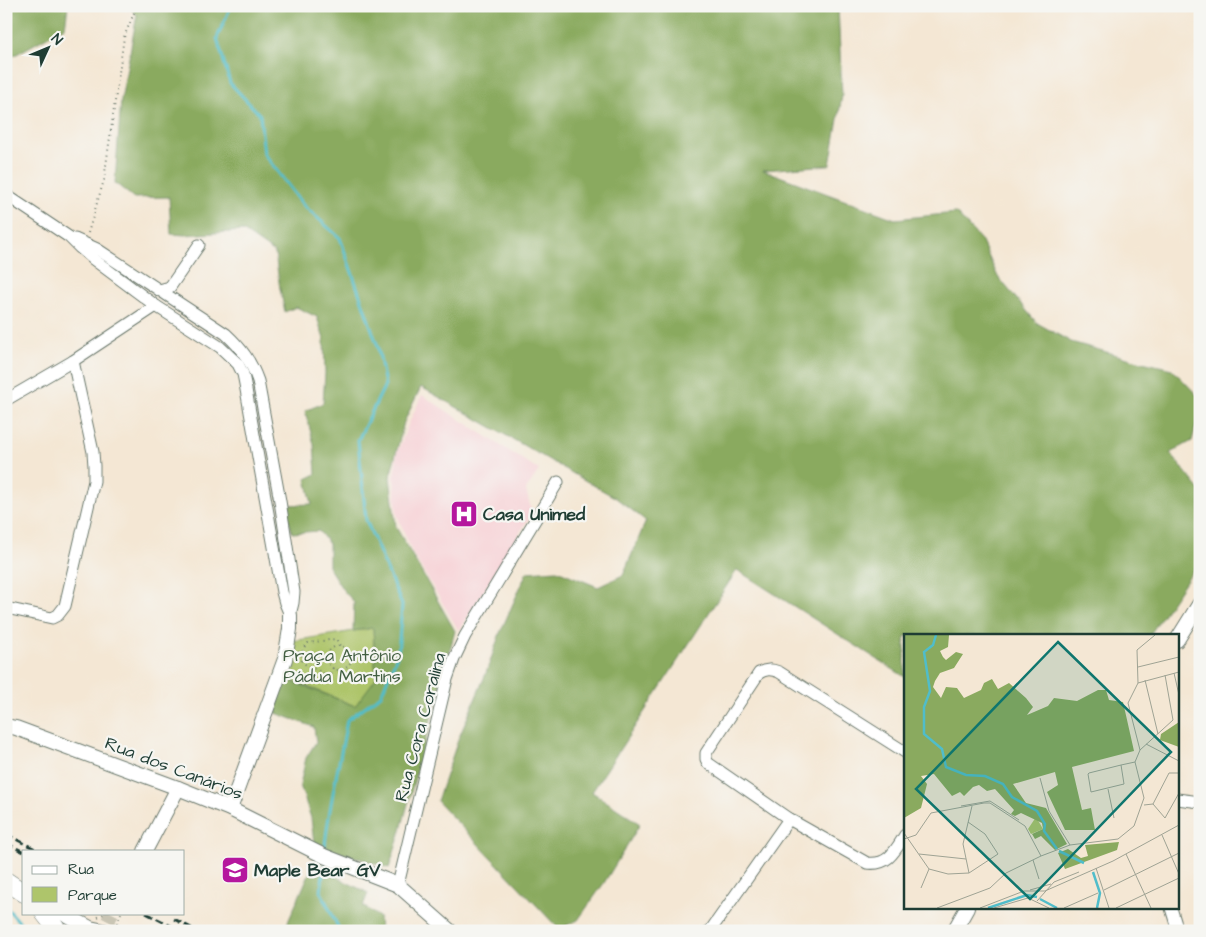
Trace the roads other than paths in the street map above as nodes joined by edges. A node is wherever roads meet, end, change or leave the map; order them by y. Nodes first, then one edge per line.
1 (6, 195) edge
2 (69, 237) junction
3 (199, 245) dead end
4 (166, 291) junction
5 (156, 306) junction
6 (73, 361) junction
7 (242, 361) junction
8 (6, 400) edge
9 (558, 482) dead end
10 (1200, 603) edge
11 (6, 608) edge
12 (290, 615) joint
13 (1178, 638) edge
14 (6, 726) edge
15 (904, 751) edge
16 (178, 788) junction
17 (1178, 799) edge
18 (1200, 802) edge
19 (230, 809) junction
20 (789, 819) junction
21 (904, 836) edge
22 (145, 850) edge
23 (398, 885) junction
24 (966, 910) edge
25 (1173, 910) edge
26 (45, 914) edge
27 (64, 914) edge
28 (105, 927) edge
29 (58, 931) edge
30 (450, 931) edge
31 (710, 931) edge
32 (954, 931) edge
33 (1178, 931) edge

1 - 2 street
2 - 4 street
2 - 5 street
3 - 4 street
4 - 7 street
5 - 6 street
5 - 7 street
6 - 8 street
6 - 11 street
7 - 12 street
9 - 23 street, Rua Cora Coralina
10 - 13 street
12 - 19 street
14 - 16 street, Rua dos Canários
15 - 20 street
16 - 19 street, Rua dos Canários
16 - 22 street
17 - 18 street
19 - 23 street, Rua dos Canários
20 - 21 street
20 - 31 street
23 - 30 street
24 - 32 street
25 - 33 street
26 - 29 main road
27 - 28 street

